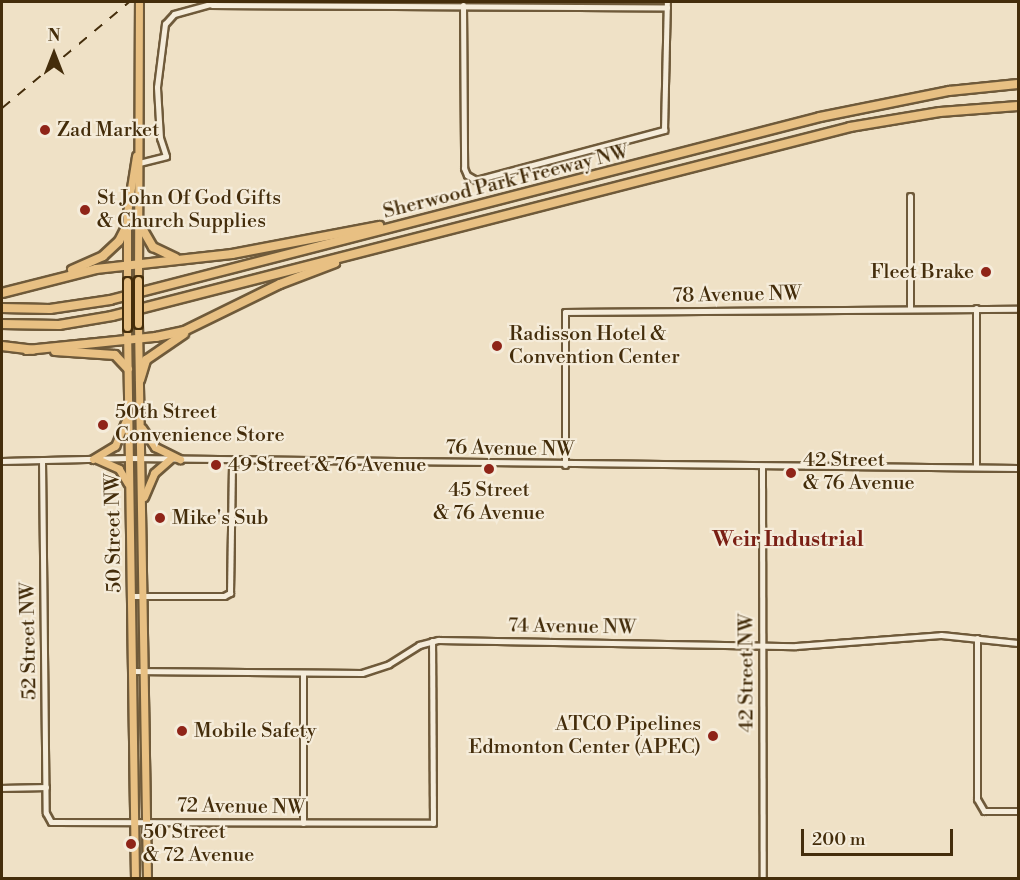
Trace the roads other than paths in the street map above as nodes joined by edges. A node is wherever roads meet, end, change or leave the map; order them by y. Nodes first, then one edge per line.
1 (139, 2) edge
2 (214, 3) edge
3 (667, 4) edge
4 (463, 5) junction
5 (1018, 84) edge
6 (1018, 106) edge
7 (135, 164) junction
8 (910, 196) dead end
9 (138, 223) junction
10 (126, 227) junction
11 (396, 227) junction
12 (355, 254) junction
13 (186, 259) junction
14 (138, 265) junction
15 (127, 266) junction
16 (60, 277) junction
17 (2, 293) edge
18 (2, 308) edge
19 (976, 308) junction
20 (910, 309) junction
21 (1018, 309) edge
22 (2, 324) edge
23 (199, 324) junction
24 (139, 339) junction
25 (128, 340) junction
26 (2, 346) edge
27 (27, 350) junction
28 (128, 369) junction
29 (140, 381) junction
30 (128, 415) junction
31 (140, 423) junction
32 (129, 458) junction
33 (95, 459) junction
34 (141, 459) junction
35 (170, 459) junction
36 (180, 459) junction
37 (42, 460) junction
38 (232, 460) junction
39 (2, 461) edge
40 (565, 465) junction
41 (976, 467) junction
42 (762, 468) junction
43 (1018, 468) edge
44 (129, 487) junction
45 (141, 505) junction
46 (131, 596) junction
47 (142, 596) junction
48 (977, 638) junction
49 (432, 641) junction
50 (1018, 643) edge
51 (762, 646) junction
52 (132, 671) junction
53 (144, 671) junction
54 (303, 674) junction
55 (46, 787) junction
56 (2, 788) edge
57 (1018, 811) edge
58 (49, 820) joint
59 (146, 821) junction
60 (134, 823) junction
61 (303, 823) junction
62 (135, 879) edge
63 (147, 879) edge
64 (763, 879) edge

1 - 7 main road, 50 Street NW
2 - 4 street
2 - 7 street
3 - 4 street
3 - 4 street
5 - 11 highway, Sherwood Park Freeway NW
6 - 12 highway, Sherwood Park Freeway NW
7 - 9 main road, 50 Street NW
7 - 10 main road, 50 Street NW
8 - 20 street
9 - 13 highway
9 - 14 main road, 50 Street NW
10 - 15 main road, 50 Street NW
10 - 16 highway
11 - 13 highway
11 - 18 highway, Sherwood Park Freeway NW
12 - 22 highway, Sherwood Park Freeway NW
12 - 23 highway
13 - 14 highway
14 - 15 highway
14 - 24 main road, 50 Street NW, bridge
15 - 16 highway
15 - 25 main road, 50 Street NW, bridge
16 - 17 highway
19 - 20 street, 78 Avenue NW
19 - 21 street, 78 Avenue NW
19 - 41 street
20 - 40 street, 78 Avenue NW
23 - 24 highway
23 - 29 highway
24 - 25 highway
24 - 29 main road, 50 Street NW
25 - 27 highway
25 - 28 main road, 50 Street NW
26 - 27 highway
27 - 28 highway
28 - 30 main road, 50 Street NW
29 - 31 main road, 50 Street NW
30 - 32 main road, 50 Street NW
30 - 33 main road
31 - 34 main road, 50 Street NW
31 - 36 main road
32 - 33 street, 76 Avenue NW
32 - 34 street, 76 Avenue NW
32 - 44 main road, 50 Street NW
33 - 37 street, 76 Avenue NW
33 - 44 main road
34 - 35 street, 76 Avenue NW
34 - 45 main road, 50 Street NW
35 - 36 street, 76 Avenue NW
35 - 45 main road
36 - 38 street, 76 Avenue NW
37 - 39 street, 76 Avenue NW
37 - 55 street, 52 Street NW
38 - 40 street, 76 Avenue NW
38 - 47 street
40 - 42 street, 76 Avenue NW
41 - 42 street, 76 Avenue NW
41 - 43 street, 76 Avenue NW
42 - 51 street, 42 Street NW
44 - 46 main road, 50 Street NW
45 - 47 main road, 50 Street NW
46 - 47 street
46 - 52 main road, 50 Street NW
47 - 53 main road, 50 Street NW
48 - 50 street, 74 Avenue NW
48 - 51 street, 74 Avenue NW
48 - 57 street
49 - 51 street, 74 Avenue NW
49 - 54 street, 74 Avenue NW
49 - 61 street, 72 Avenue NW
51 - 64 street, 42 Street NW
52 - 53 street, 74 Avenue NW
52 - 60 main road, 50 Street NW
53 - 54 street, 74 Avenue NW
53 - 59 main road, 50 Street NW
54 - 61 street
55 - 56 street
55 - 58 street, 52 Street NW
58 - 60 street, 72 Avenue NW
59 - 60 street, 72 Avenue NW
59 - 61 street, 72 Avenue NW
59 - 63 main road, 50 Street NW
60 - 62 main road, 50 Street NW

